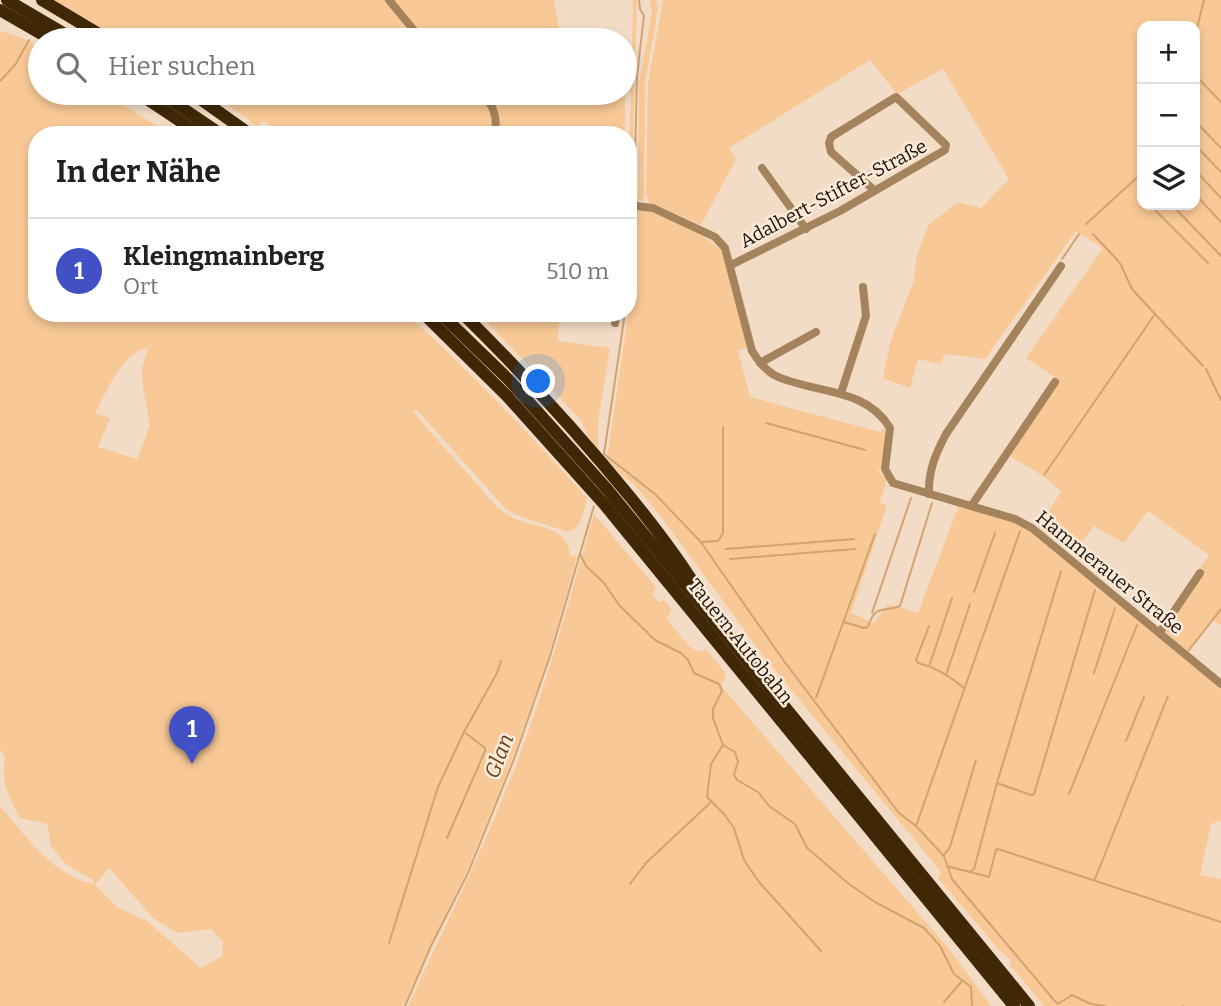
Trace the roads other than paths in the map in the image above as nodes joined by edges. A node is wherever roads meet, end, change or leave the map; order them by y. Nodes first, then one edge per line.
1 (7, 0) edge
2 (42, 0) edge
3 (389, 0) edge
4 (0, 10) edge
5 (31, 28) edge
6 (55, 28) edge
7 (89, 28) edge
8 (412, 28) edge
9 (156, 105) edge
10 (178, 105) edge
11 (209, 105) edge
12 (491, 105) edge
13 (188, 126) edge
14 (209, 126) edge
15 (238, 126) edge
16 (495, 126) edge
17 (762, 168) dead end
18 (874, 191) junction
19 (637, 206) edge
20 (806, 229) junction
21 (731, 265) junction
22 (1061, 266) dead end
23 (863, 287) dead end
24 (432, 322) edge
25 (449, 322) edge
26 (471, 322) edge
27 (816, 332) dead end
28 (760, 363) junction
29 (1055, 382) dead end
30 (841, 393) junction
31 (929, 494) junction
32 (972, 505) junction
33 (1200, 573) dead end
34 (720, 628) junction
35 (1160, 632) junction
36 (1221, 684) edge
37 (1006, 1000) edge
38 (1014, 1006) edge
39 (1029, 1006) edge

1 - 6 highway
2 - 7 highway
3 - 8 street
4 - 5 highway
9 - 13 highway
10 - 14 highway
11 - 15 highway
12 - 16 street
17 - 20 street
18 - 18 street, Adalbert-Stifter-Straße
18 - 20 street, Adalbert-Stifter-Straße
19 - 21 street
20 - 21 street, Adalbert-Stifter-Straße
21 - 28 street
22 - 31 street
23 - 30 street
24 - 37 highway, Tauern Autobahn
25 - 34 highway
26 - 34 highway
27 - 28 street
28 - 30 street, Hammerauer Straße
29 - 32 street
30 - 31 street, Hammerauer Straße
31 - 32 street, Hammerauer Straße
32 - 35 street, Hammerauer Straße
33 - 35 street
34 - 39 highway, Tauern Autobahn
35 - 36 street, Hammerauer Straße
37 - 38 highway, Tauern Autobahn

